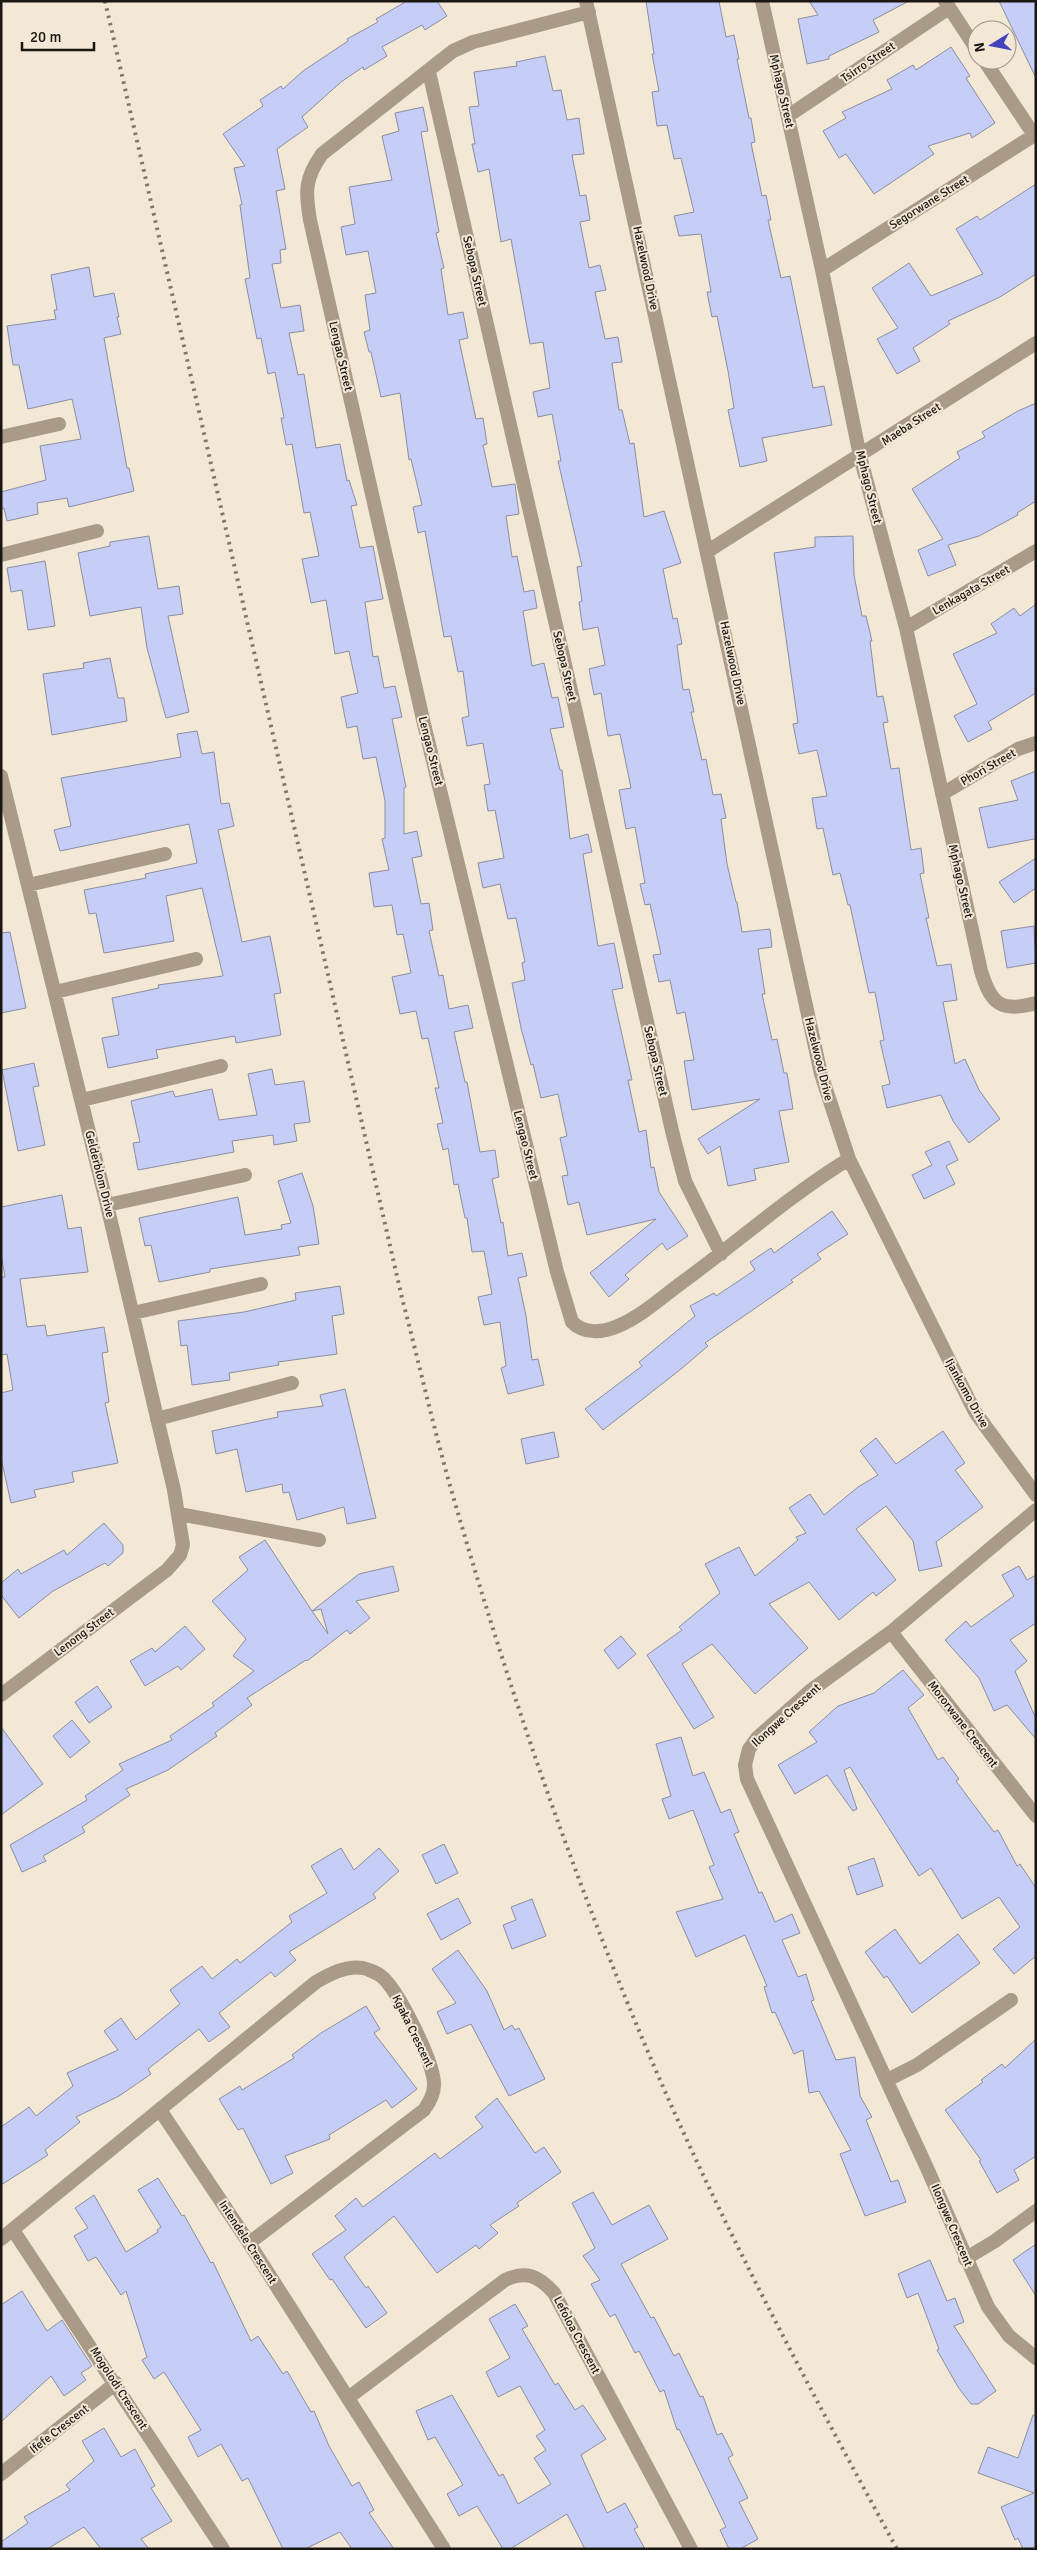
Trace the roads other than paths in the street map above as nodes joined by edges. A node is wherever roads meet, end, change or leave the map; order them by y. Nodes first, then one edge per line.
1 (762, 1) edge
2 (947, 5) edge
3 (588, 7) edge
4 (967, 35) edge
5 (991, 70) edge
6 (430, 72) junction
7 (788, 116) junction
8 (1035, 134) edge
9 (822, 270) junction
10 (1036, 343) edge
11 (59, 424) dead end
12 (1, 437) edge
13 (860, 456) junction
14 (97, 532) dead end
15 (708, 551) junction
16 (1036, 551) edge
17 (1, 554) edge
18 (906, 628) junction
19 (1036, 743) edge
20 (1, 776) edge
21 (942, 794) junction
22 (165, 854) dead end
23 (28, 885) junction
24 (196, 959) dead end
25 (55, 992) junction
26 (1036, 1003) edge
27 (221, 1066) dead end
28 (82, 1100) junction
29 (849, 1159) junction
30 (245, 1175) dead end
31 (107, 1205) junction
32 (721, 1254) junction
33 (261, 1284) dead end
34 (925, 1309) joint
35 (133, 1313) junction
36 (292, 1383) dead end
37 (157, 1419) junction
38 (1036, 1495) edge
39 (1036, 1510) edge
40 (179, 1514) junction
41 (319, 1540) dead end
42 (167, 1570) joint
43 (891, 1632) junction
44 (4, 1689) edge
45 (1036, 1816) edge
46 (1011, 2000) dead end
47 (887, 2080) junction
48 (160, 2110) junction
49 (1036, 2211) edge
50 (13, 2230) junction
51 (1, 2239) edge
52 (249, 2243) junction
53 (965, 2259) junction
54 (1036, 2358) edge
55 (116, 2383) junction
56 (348, 2398) junction
57 (1, 2474) edge
58 (222, 2549) edge
59 (444, 2549) edge
60 (690, 2549) edge

1 - 7 street, Mphago Street
2 - 4 street
2 - 7 street, Tsirro Street
3 - 6 street, Lengao Street
3 - 15 street, Hazelwood Drive
5 - 8 street
6 - 32 street, Sebopa Street
6 - 32 street, Lengao Street
7 - 9 street, Mphago Street
8 - 9 street, Segorwane Street
9 - 13 street, Mphago Street
10 - 13 street, Maeba Street
11 - 12 street
13 - 15 street, Maeba Street
13 - 18 street, Mphago Street
14 - 17 street
15 - 29 street, Hazelwood Drive
16 - 18 street, Lenkagata Street
18 - 21 street, Mphago Street
19 - 21 street, Phori Street
20 - 23 street, Gelderblom Drive
21 - 26 street, Mphago Street
22 - 23 street
23 - 25 street, Gelderblom Drive
24 - 25 street
25 - 28 street, Gelderblom Drive
27 - 28 street
28 - 31 street, Gelderblom Drive
29 - 32 street, Lengao Street
29 - 34 street, Hazelwood Drive
30 - 31 street
31 - 35 street, Gelderblom Drive
33 - 35 street
34 - 38 street, Ijankomo Drive
35 - 37 street, Gelderblom Drive
36 - 37 street
37 - 40 street, Gelderblom Drive
39 - 43 street, Ilongwe Crescent
40 - 41 street
40 - 42 street, Gelderblom Drive
42 - 44 street, Lenong Street
43 - 45 street, Mororwane Crescent
43 - 47 street, Ilongwe Crescent
46 - 47 street
47 - 53 street, Ilongwe Crescent
48 - 50 street
48 - 52 street, Intendele Crescent
48 - 52 street, Kgaka Crescent
49 - 53 street
50 - 51 street
50 - 55 street, Mogolodi Crescent
52 - 56 street, Intendele Crescent
53 - 54 street, Ilongwe Crescent
55 - 57 street, Ifefe Crescent
55 - 58 street, Mogolodi Crescent
56 - 59 street, Intendele Crescent
56 - 60 street, Lefoloa Crescent

